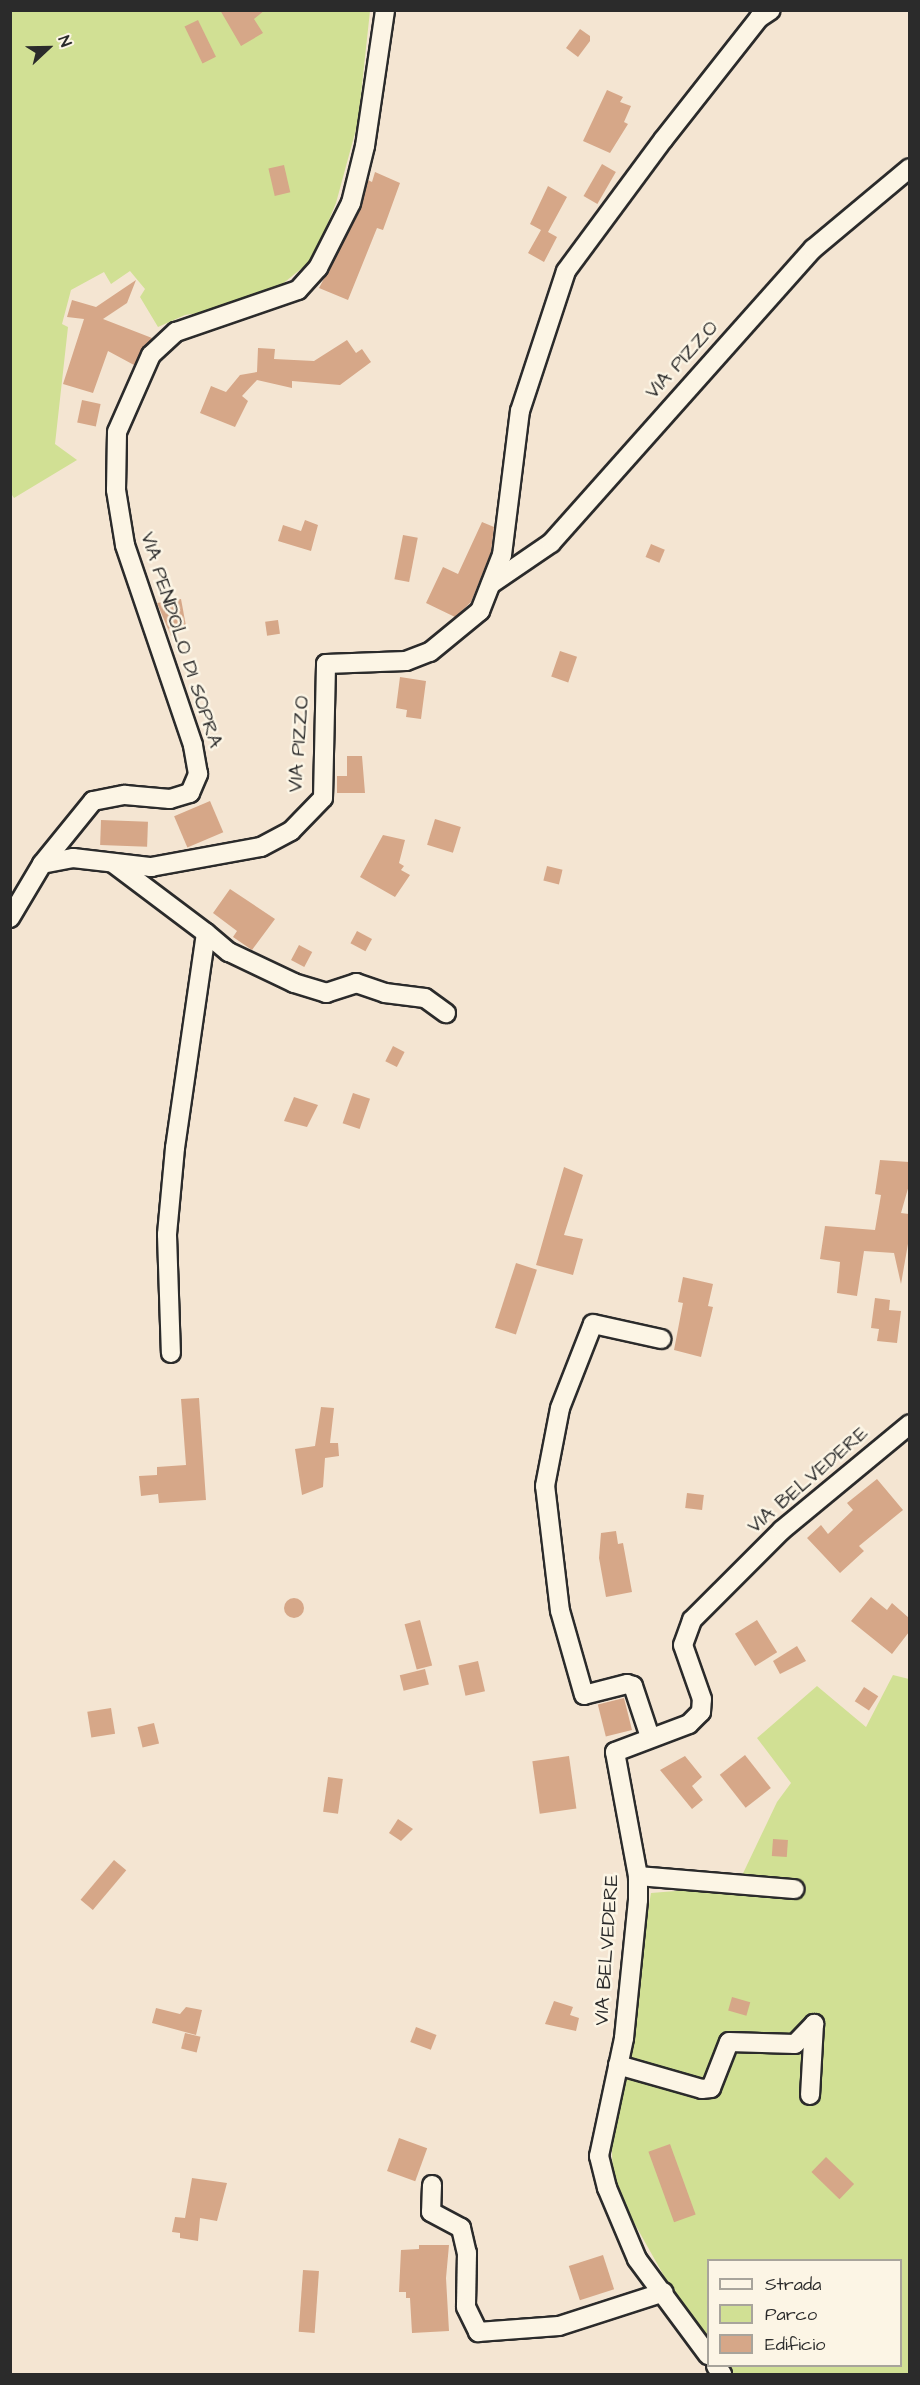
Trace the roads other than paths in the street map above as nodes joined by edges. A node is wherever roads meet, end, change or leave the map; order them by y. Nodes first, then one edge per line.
1 (385, 10) edge
2 (771, 10) edge
3 (909, 168) edge
4 (491, 584) junction
5 (112, 862) junction
6 (42, 864) junction
7 (10, 918) edge
8 (206, 933) junction
9 (446, 1012) dead end
10 (661, 1340) dead end
11 (171, 1353) dead end
12 (909, 1424) edge
13 (650, 1737) junction
14 (638, 1876) junction
15 (794, 1889) dead end
16 (618, 2065) junction
17 (810, 2095) dead end
18 (432, 2185) dead end
19 (664, 2292) junction
20 (707, 2354) edge

1 - 6 street, VIA PENDOLO DI SOPRA
2 - 4 street, VIA PIZZO
3 - 4 street, VIA PIZZO
4 - 5 street, VIA PIZZO
5 - 6 street, VIA PIZZO
5 - 8 street
6 - 7 street
8 - 9 street
8 - 11 street
10 - 13 street
12 - 13 street, VIA BELVEDERE
13 - 14 street, VIA BELVEDERE
14 - 15 street
14 - 16 street, VIA BELVEDERE
16 - 17 street
16 - 19 street, VIA BELVEDERE
18 - 19 street
19 - 20 street, VIA BELVEDERE

